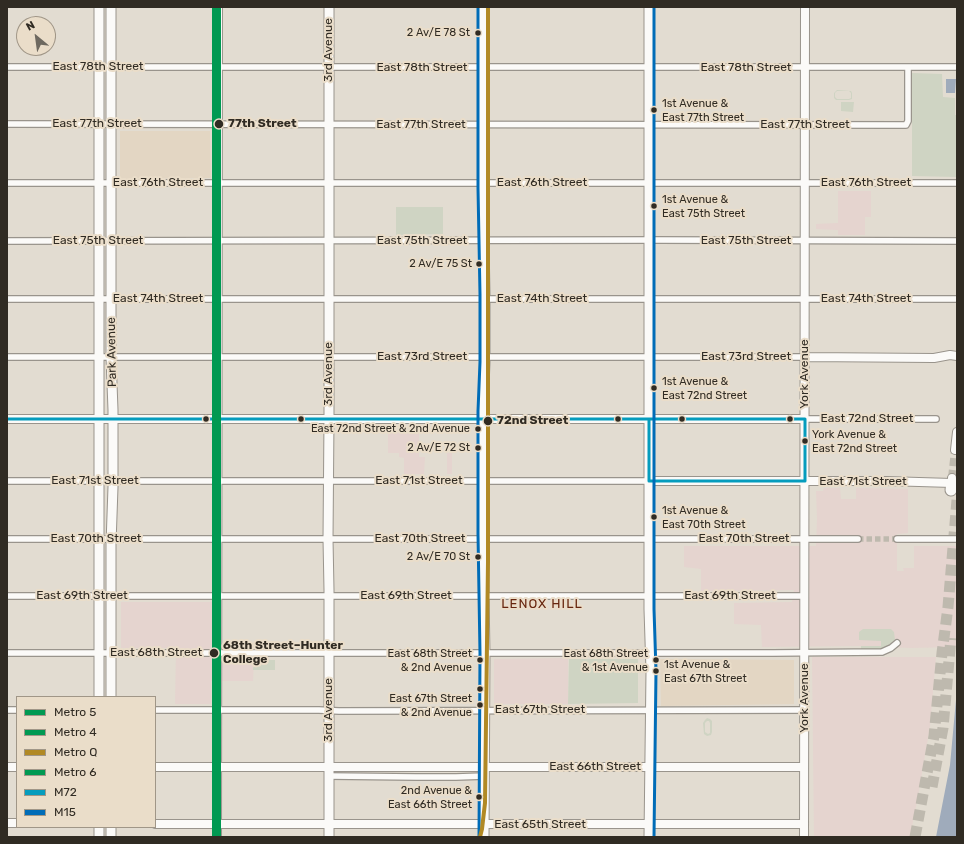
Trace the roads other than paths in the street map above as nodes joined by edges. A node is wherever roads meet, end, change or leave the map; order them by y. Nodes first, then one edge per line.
1 (99, 7) edge
2 (111, 7) edge
3 (218, 7) edge
4 (329, 7) edge
5 (483, 7) edge
6 (649, 7) edge
7 (805, 7) edge
8 (99, 67) junction
9 (111, 67) junction
10 (218, 67) junction
11 (805, 67) junction
12 (908, 67) junction
13 (7, 68) edge
14 (329, 68) junction
15 (483, 68) junction
16 (650, 68) junction
17 (957, 68) edge
18 (7, 124) edge
19 (99, 124) junction
20 (111, 124) junction
21 (218, 124) junction
22 (329, 125) junction
23 (483, 125) junction
24 (650, 125) junction
25 (804, 125) junction
26 (483, 182) junction
27 (7, 183) edge
28 (99, 183) junction
29 (111, 183) junction
30 (218, 183) junction
31 (329, 183) junction
32 (649, 183) junction
33 (805, 183) junction
34 (957, 183) edge
35 (485, 240) junction
36 (649, 240) junction
37 (7, 241) edge
38 (99, 241) junction
39 (111, 241) junction
40 (218, 241) junction
41 (329, 241) junction
42 (805, 241) junction
43 (957, 241) edge
44 (7, 299) edge
45 (99, 299) junction
46 (111, 299) junction
47 (218, 299) junction
48 (329, 299) junction
49 (485, 299) junction
50 (649, 299) junction
51 (805, 300) junction
52 (957, 300) edge
53 (957, 356) edge
54 (7, 357) edge
55 (99, 357) junction
56 (111, 357) junction
57 (218, 357) junction
58 (329, 357) junction
59 (485, 357) junction
60 (649, 357) junction
61 (805, 357) junction
62 (7, 419) edge
63 (99, 419) junction
64 (113, 419) junction
65 (218, 419) junction
66 (329, 419) junction
67 (483, 419) junction
68 (805, 419) junction
69 (936, 419) dead end
70 (649, 420) junction
71 (957, 432) edge
72 (955, 450) dead end
73 (7, 481) edge
74 (99, 481) junction
75 (113, 481) junction
76 (218, 481) junction
77 (328, 481) junction
78 (483, 481) junction
79 (649, 481) junction
80 (805, 481) junction
81 (951, 484) dead end
82 (7, 539) edge
83 (99, 539) junction
84 (111, 539) junction
85 (218, 539) junction
86 (328, 539) junction
87 (483, 539) junction
88 (650, 539) junction
89 (805, 539) junction
90 (858, 539) tunnel mouth
91 (897, 539) tunnel mouth
92 (957, 539) edge
93 (7, 596) edge
94 (99, 596) junction
95 (111, 596) junction
96 (218, 596) junction
97 (329, 596) junction
98 (484, 596) junction
99 (650, 596) junction
100 (805, 596) junction
101 (896, 642) dead end
102 (7, 653) edge
103 (99, 653) junction
104 (111, 653) junction
105 (218, 653) junction
106 (329, 653) junction
107 (485, 653) junction
108 (650, 653) junction
109 (805, 653) junction
110 (99, 696) edge
111 (111, 696) edge
112 (156, 710) edge
113 (218, 710) junction
114 (485, 710) junction
115 (650, 710) junction
116 (804, 710) junction
117 (329, 711) junction
118 (156, 767) edge
119 (218, 767) junction
120 (649, 767) junction
121 (804, 767) junction
122 (458, 768) junction
123 (329, 772) junction
124 (355, 772) junction
125 (485, 772) junction
126 (458, 777) junction
127 (156, 824) edge
128 (217, 824) junction
129 (804, 824) junction
130 (329, 825) junction
131 (484, 825) junction
132 (649, 825) junction
133 (218, 837) edge
134 (329, 837) edge
135 (484, 837) edge
136 (649, 837) edge
137 (804, 837) edge

1 - 8 main road, Park Avenue
2 - 9 main road, Park Avenue
3 - 10 main road
4 - 14 main road, 3rd Avenue
5 - 15 main road
6 - 16 main road
7 - 11 main road, York Avenue
8 - 9 street, East 78th Street
8 - 13 street, East 78th Street
8 - 19 main road, Park Avenue
9 - 10 street, East 78th Street
9 - 20 main road, Park Avenue
10 - 14 street, East 78th Street
10 - 21 main road
11 - 12 street, East 78th Street
11 - 16 street, East 78th Street
11 - 25 main road, York Avenue
12 - 17 street, East 78th Street
12 - 25 street, East 77th Street
14 - 15 street, East 78th Street
14 - 22 main road, 3rd Avenue
15 - 16 street, East 78th Street
15 - 23 main road
16 - 24 main road
18 - 19 street, East 77th Street
19 - 20 street, East 77th Street
19 - 28 main road, Park Avenue
20 - 21 street, East 77th Street
20 - 29 main road, Park Avenue
21 - 22 street, East 77th Street
21 - 30 main road
22 - 23 street, East 77th Street
22 - 31 main road, 3rd Avenue
23 - 24 street, East 77th Street
23 - 26 main road
24 - 25 street, East 77th Street
24 - 32 main road
25 - 33 main road, York Avenue
26 - 31 street, East 76th Street
26 - 32 street, East 76th Street
26 - 35 main road
27 - 28 street, East 76th Street
28 - 29 street, East 76th Street
28 - 38 main road, Park Avenue
29 - 30 street, East 76th Street
29 - 39 main road, Park Avenue
30 - 31 street, East 76th Street
30 - 40 main road
31 - 41 main road, 3rd Avenue
32 - 33 street, East 76th Street
32 - 36 main road
33 - 34 street, East 76th Street
33 - 42 main road, York Avenue
35 - 36 street, East 75th Street
35 - 41 street, East 75th Street
35 - 49 main road
36 - 42 street, East 75th Street
36 - 50 main road
37 - 38 street, East 75th Street
38 - 39 street, East 75th Street
38 - 45 main road, Park Avenue
39 - 40 street, East 75th Street
39 - 46 main road, Park Avenue
40 - 41 street, East 75th Street
40 - 47 main road
41 - 48 main road, 3rd Avenue
42 - 43 street, East 75th Street
42 - 51 main road, York Avenue
44 - 45 street, East 74th Street
45 - 46 street, East 74th Street
45 - 55 main road, Park Avenue
46 - 47 street, East 74th Street
46 - 56 main road, Park Avenue
47 - 48 street, East 74th Street
47 - 57 main road
48 - 49 street, East 74th Street
48 - 58 main road, 3rd Avenue
49 - 50 street, East 74th Street
49 - 59 main road
50 - 51 street, East 74th Street
50 - 60 main road
51 - 52 street, East 74th Street
51 - 61 main road, York Avenue
53 - 61 main road, East 73rd Street
54 - 55 street, East 73rd Street
55 - 56 street, East 73rd Street
55 - 63 main road, Park Avenue
56 - 57 street, East 73rd Street
56 - 64 main road, Park Avenue
57 - 58 street, East 73rd Street
57 - 65 main road
58 - 59 street, East 73rd Street
58 - 66 main road, 3rd Avenue
59 - 60 street, East 73rd Street
59 - 67 main road
60 - 61 street, East 73rd Street
60 - 70 main road
61 - 68 main road, York Avenue
62 - 63 main road, East 72nd Street
63 - 64 main road, East 72nd Street
63 - 74 main road, Park Avenue
64 - 65 main road, East 72nd Street
64 - 75 main road, Park Avenue
65 - 66 main road, East 72nd Street
65 - 76 main road
66 - 67 main road, East 72nd Street
66 - 77 main road, 3rd Avenue
67 - 70 main road, East 72nd Street
67 - 78 main road
68 - 69 street, East 72nd Street
68 - 70 main road, East 72nd Street
68 - 80 main road, York Avenue
70 - 79 main road
71 - 72 main road
73 - 74 street, East 71st Street
74 - 75 street, East 71st Street
74 - 83 main road, Park Avenue
75 - 76 street, East 71st Street
75 - 84 main road, Park Avenue
76 - 77 street, East 71st Street
76 - 85 main road
77 - 78 street, East 71st Street
77 - 86 main road, 3rd Avenue
78 - 79 street, East 71st Street
78 - 87 main road
79 - 80 main road, East 71st Street
79 - 88 main road
80 - 81 main road, East 71st Street
80 - 89 main road, York Avenue
82 - 83 street, East 70th Street
83 - 84 street, East 70th Street
83 - 94 main road, Park Avenue
84 - 85 street, East 70th Street
84 - 95 main road, Park Avenue
85 - 86 street, East 70th Street
85 - 96 main road
86 - 87 street, East 70th Street
86 - 97 main road, 3rd Avenue
87 - 88 street, East 70th Street
87 - 98 main road
88 - 89 street, East 70th Street
88 - 99 main road
89 - 90 street, East 70th Street
89 - 100 main road, York Avenue
91 - 92 street
93 - 94 street, East 69th Street
94 - 95 street, East 69th Street
94 - 103 main road, Park Avenue
95 - 96 street, East 69th Street
95 - 104 main road, Park Avenue
96 - 97 street, East 69th Street
96 - 105 main road
97 - 98 street, East 69th Street
97 - 106 main road, 3rd Avenue
98 - 99 street, East 69th Street
98 - 107 main road
99 - 100 street, East 69th Street
99 - 108 main road
100 - 109 main road, York Avenue
101 - 109 street, East 68th Street
102 - 103 street, East 68th Street
103 - 104 street, East 68th Street
103 - 110 main road, Park Avenue
104 - 105 street, East 68th Street
104 - 111 main road, Park Avenue
105 - 106 street, East 68th Street
105 - 113 main road
106 - 107 street, East 68th Street
106 - 117 main road, 3rd Avenue
107 - 108 street, East 68th Street
107 - 114 main road
108 - 109 street, East 68th Street
108 - 115 main road
109 - 116 main road, York Avenue
112 - 113 street, East 67th Street
113 - 117 street, East 67th Street
113 - 119 main road
114 - 115 street, East 67th Street
114 - 117 street, East 67th Street
114 - 125 main road
115 - 116 street, East 67th Street
115 - 120 main road
116 - 121 main road, York Avenue
117 - 123 main road, 3rd Avenue
118 - 119 main road, East 66th Street
119 - 123 main road, East 66th Street
119 - 128 main road
120 - 121 main road, East 66th Street
120 - 125 main road, East 66th Street
120 - 132 main road
121 - 129 main road, York Avenue
122 - 124 main road, East 66th Street
122 - 125 main road, East 66th Street
122 - 126 street
123 - 124 main road, East 66th Street
123 - 130 main road, 3rd Avenue
124 - 126 street, East 66th Street
125 - 126 street, East 66th Street
125 - 131 main road
127 - 128 main road, East 65th Street
128 - 130 main road, East 65th Street
128 - 133 main road
129 - 132 main road, East 65th Street
129 - 137 main road, York Avenue
130 - 131 main road, East 65th Street
130 - 134 main road, 3rd Avenue
131 - 132 main road, East 65th Street
131 - 135 main road
132 - 136 main road

